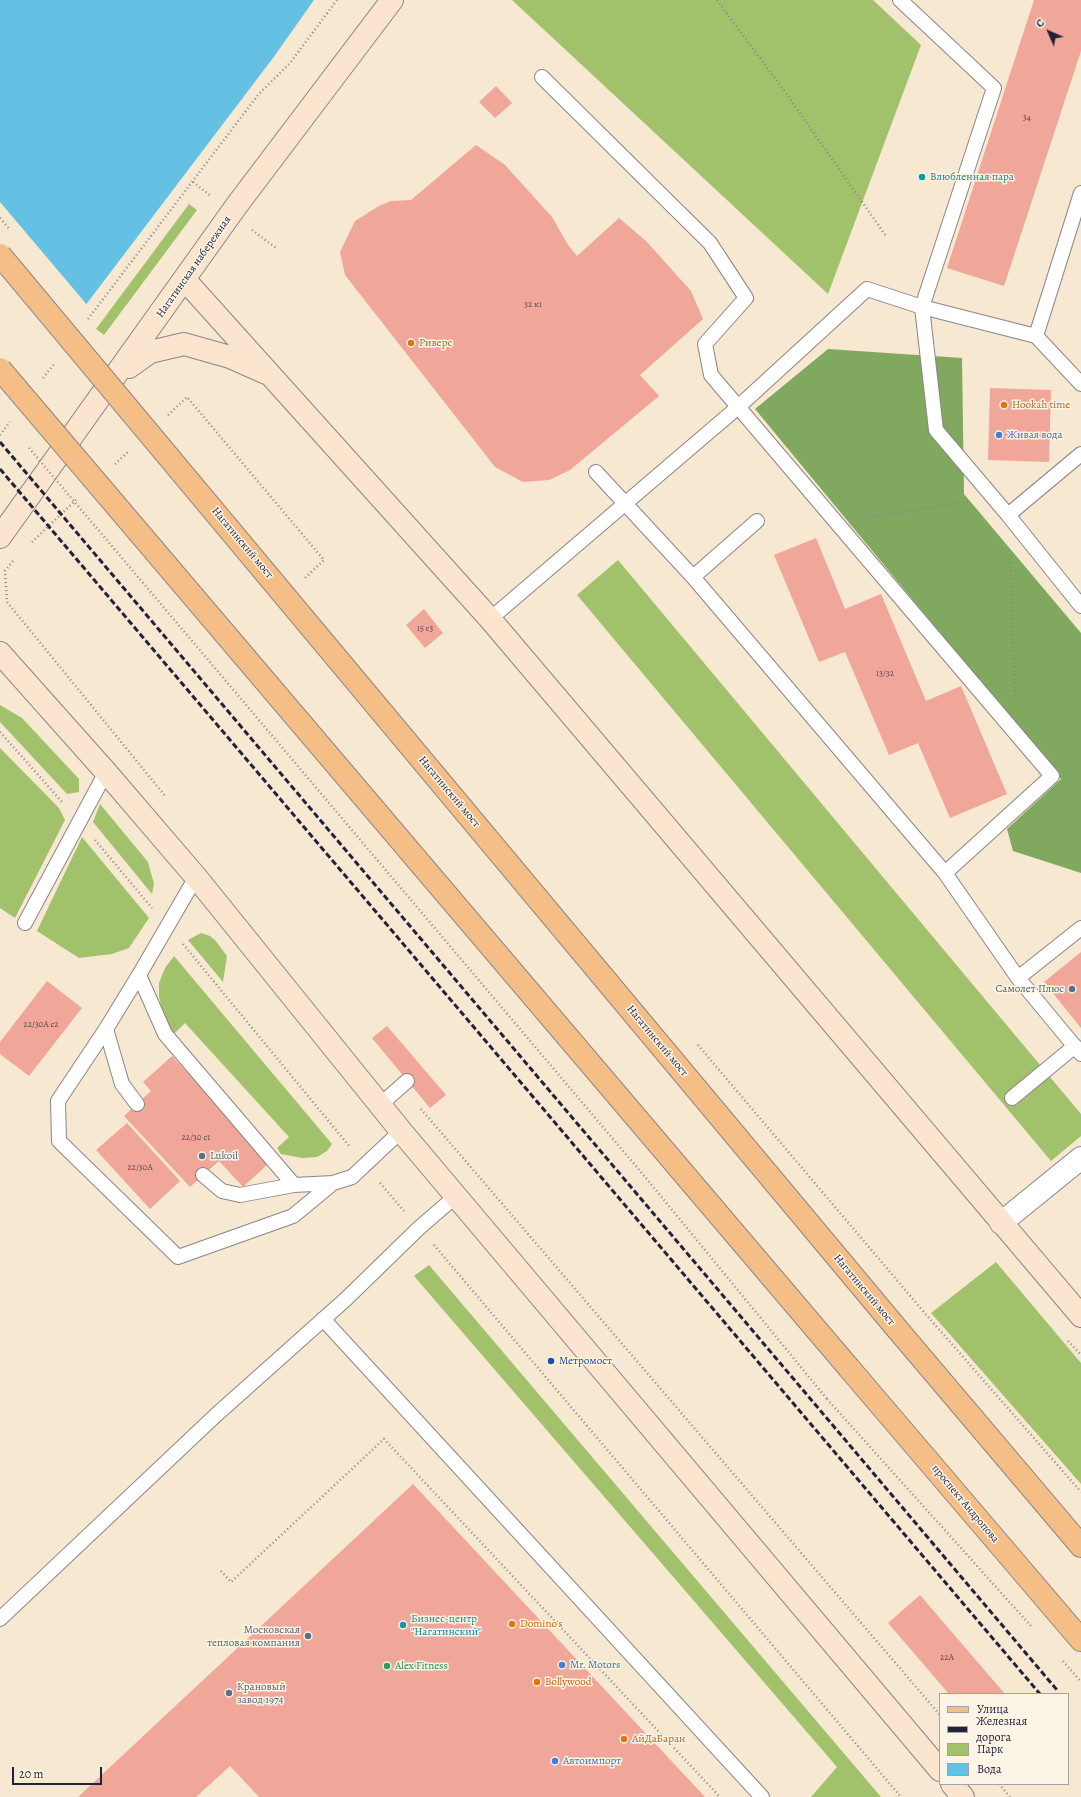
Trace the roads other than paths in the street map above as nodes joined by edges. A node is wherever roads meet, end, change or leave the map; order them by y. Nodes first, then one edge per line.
1 (392, 0) edge
2 (900, 0) edge
3 (542, 77) dead end
4 (1081, 193) edge
5 (0, 255) edge
6 (185, 280) junction
7 (922, 307) junction
8 (1036, 336) junction
9 (0, 369) edge
10 (117, 375) junction
11 (273, 376) junction
12 (1081, 384) edge
13 (737, 408) junction
14 (1081, 454) edge
15 (596, 472) dead end
16 (626, 504) junction
17 (1008, 515) junction
18 (756, 521) dead end
19 (0, 537) edge
20 (693, 577) junction
21 (1081, 606) edge
22 (490, 619) junction
23 (0, 653) edge
24 (106, 772) junction
25 (945, 873) junction
26 (196, 877) junction
27 (25, 923) dead end
28 (1081, 928) edge
29 (139, 975) junction
30 (1018, 978) junction
31 (106, 1029) junction
32 (1078, 1050) edge
33 (404, 1083) road end
34 (1012, 1098) dead end
35 (137, 1104) dead end
36 (380, 1105) junction
37 (401, 1131) junction
38 (1081, 1158) edge
39 (203, 1175) dead end
40 (333, 1183) junction
41 (294, 1186) junction
42 (456, 1196) junction
43 (1001, 1223) junction
44 (1081, 1316) edge
45 (323, 1319) junction
46 (1081, 1546) edge
47 (0, 1619) edge
48 (1081, 1640) edge
49 (939, 1769) edge
50 (953, 1785) edge
51 (762, 1797) edge
52 (963, 1797) edge

1 - 6 main road, Нагатинская набережная
2 - 7 lane
3 - 13 lane
4 - 8 lane
5 - 46 main road, Нагатинский мост, bridge
6 - 10 main road, Нагатинская набережная
6 - 11 main road
7 - 8 lane
7 - 13 lane
7 - 17 lane
8 - 12 lane
9 - 48 main road, проспект Андропова, bridge
10 - 11 main road
10 - 19 main road, Нагатинская набережная
11 - 22 main road
13 - 16 lane
13 - 25 lane
14 - 17 lane
15 - 16 lane
16 - 20 lane
16 - 22 lane
17 - 21 lane
18 - 20 lane
20 - 25 lane
22 - 43 main road
23 - 24 main road
24 - 26 main road
24 - 27 lane
25 - 30 lane
26 - 29 lane
26 - 36 main road
28 - 30 lane
29 - 31 lane
29 - 41 lane
30 - 32 lane
31 - 35 lane
31 - 40 lane
32 - 34 lane
33 - 36 lane
36 - 37 main road
37 - 40 lane
37 - 42 main road
38 - 43 street
39 - 41 lane
40 - 41 lane
42 - 45 lane
42 - 49 main road
43 - 44 main road
45 - 47 lane
45 - 51 lane
50 - 52 main road

